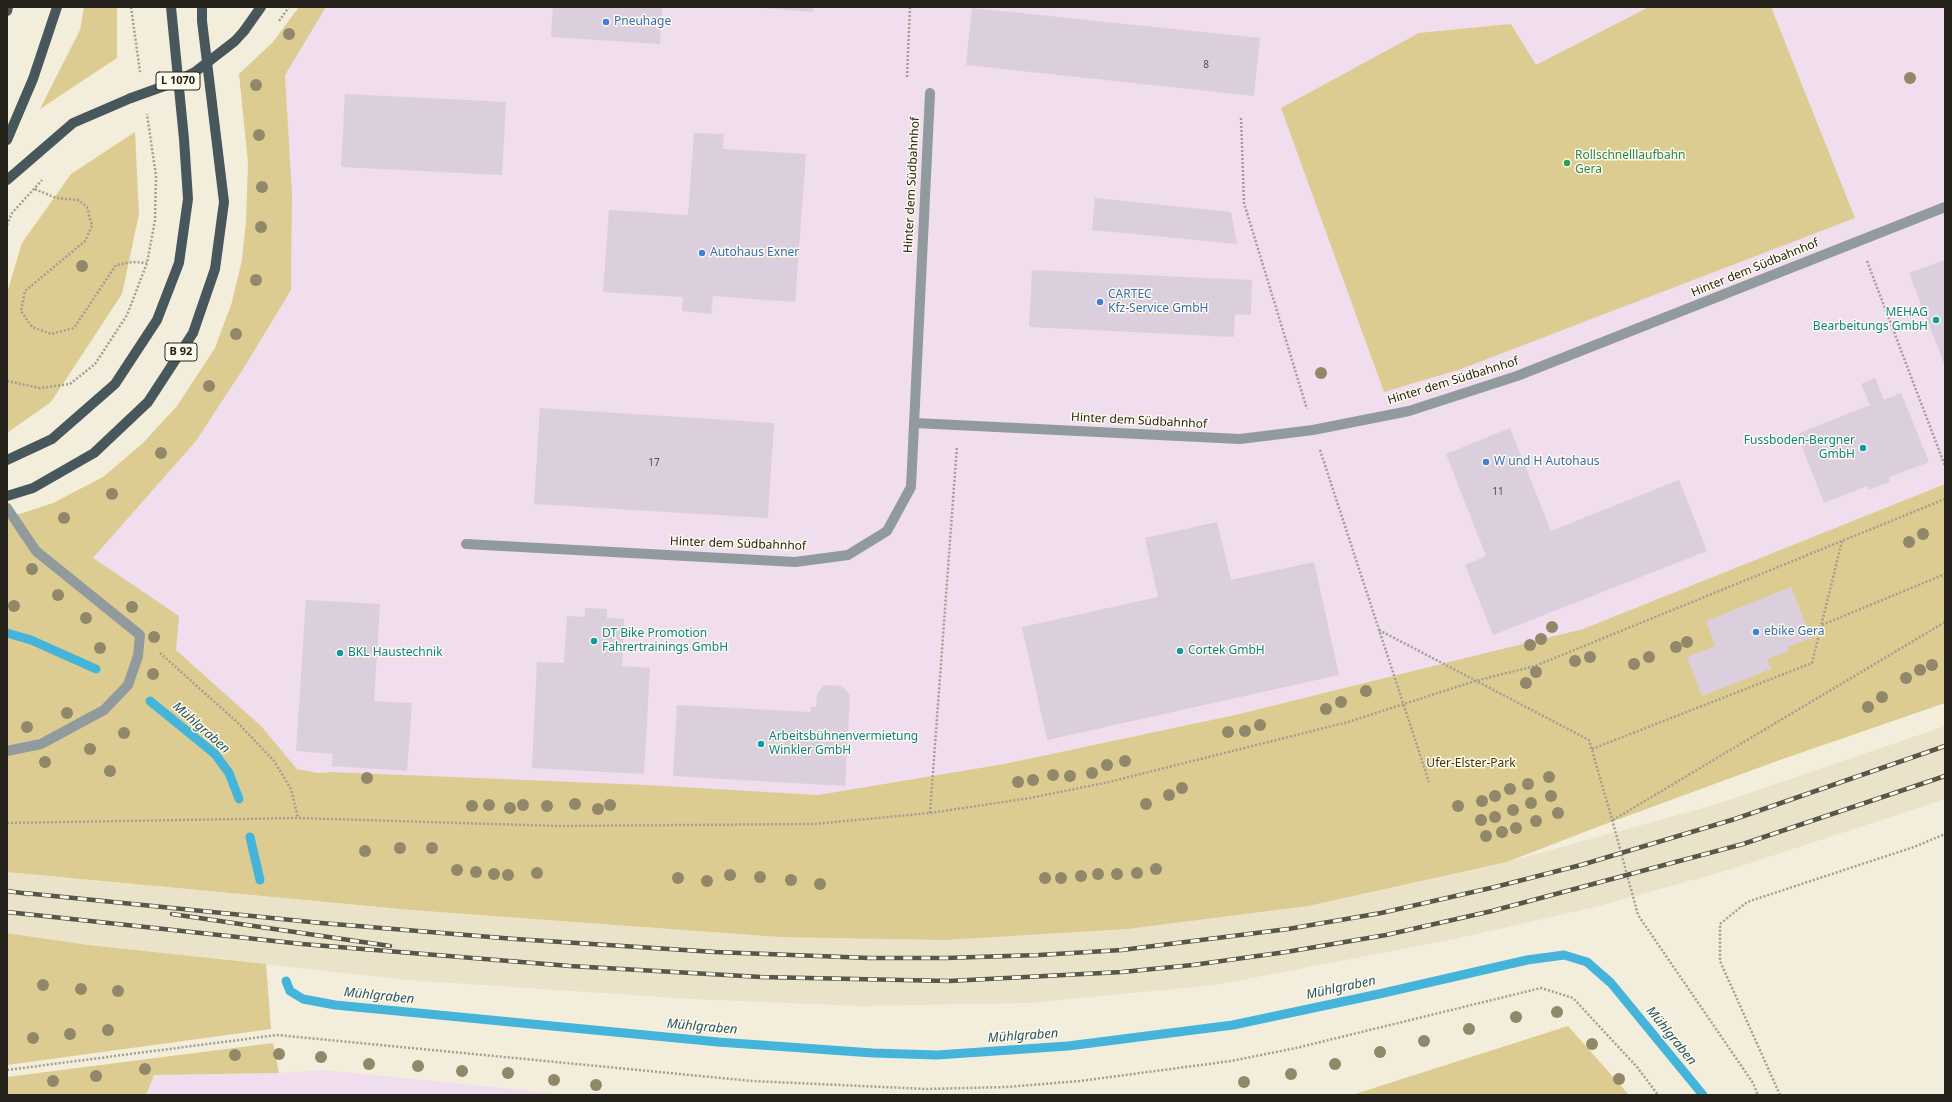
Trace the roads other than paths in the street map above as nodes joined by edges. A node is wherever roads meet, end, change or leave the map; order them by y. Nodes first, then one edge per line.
1 (8, 7) edge
2 (57, 7) edge
3 (171, 7) edge
4 (202, 7) edge
5 (261, 7) edge
6 (7, 11) edge
7 (930, 93) dead end
8 (7, 140) edge
9 (7, 180) edge
10 (1945, 207) edge
11 (915, 423) junction
12 (7, 460) edge
13 (7, 496) edge
14 (7, 508) edge
15 (466, 544) dead end
16 (7, 751) edge

1 - 6 main road
2 - 8 main road
3 - 12 main road, L 1070
4 - 13 main road, B 92
5 - 9 main road, bridge
7 - 11 street, Hinter dem Südbahnhof
10 - 11 street, Hinter dem Südbahnhof
11 - 15 street, Hinter dem Südbahnhof
14 - 16 street

